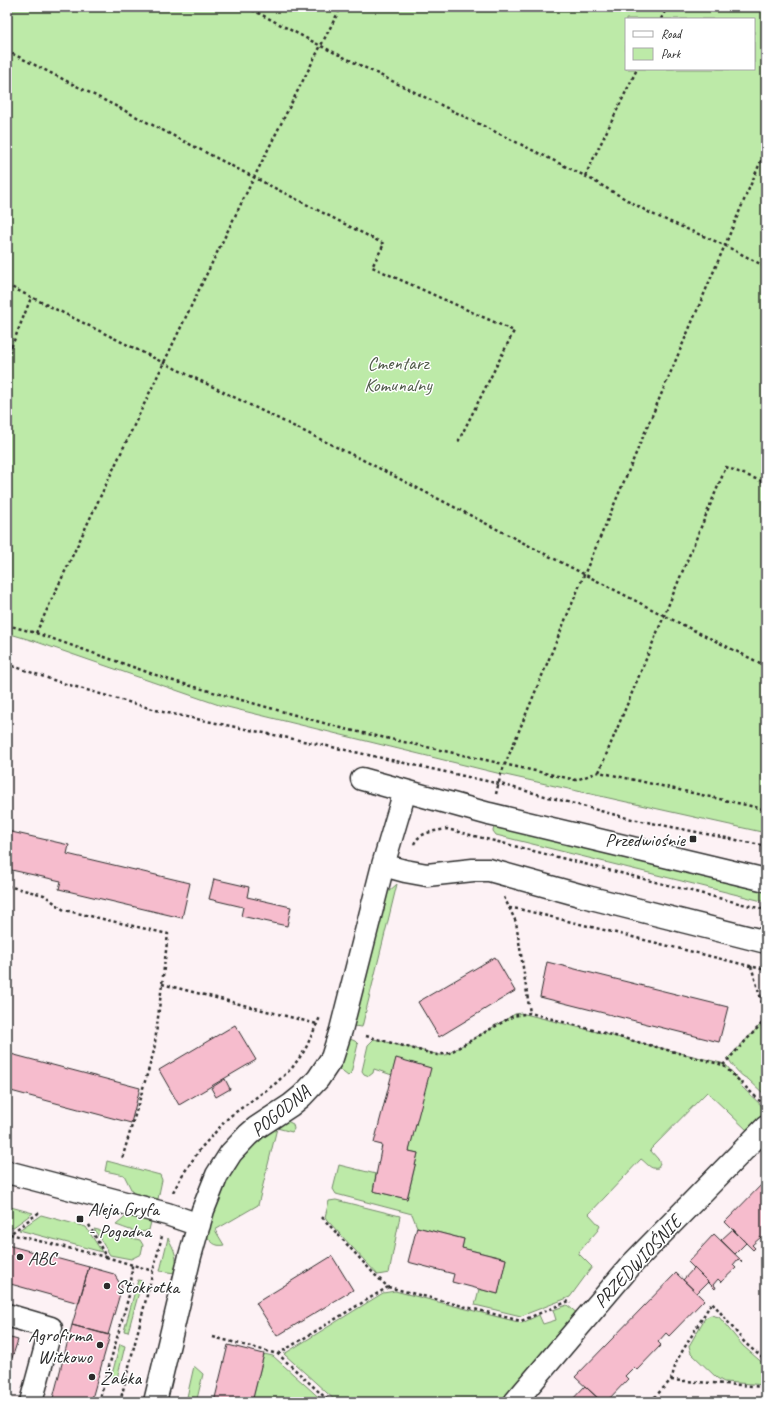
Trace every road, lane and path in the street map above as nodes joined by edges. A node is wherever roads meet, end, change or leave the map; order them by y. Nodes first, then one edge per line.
1 (247, 7) edge
2 (341, 7) edge
3 (667, 7) edge
4 (662, 18) edge
5 (321, 46) junction
6 (7, 51) edge
7 (637, 70) edge
8 (766, 149) edge
9 (585, 176) junction
10 (253, 177) junction
11 (724, 245) junction
12 (766, 267) edge
13 (7, 285) edge
14 (31, 298) junction
15 (7, 358) edge
16 (164, 363) junction
17 (458, 442) dead end
18 (766, 483) edge
19 (584, 575) junction
20 (664, 616) junction
21 (7, 625) edge
22 (36, 633) junction
23 (7, 664) edge
24 (766, 666) edge
25 (505, 764) junction
26 (599, 772) junction
27 (362, 779) dead end
28 (500, 784) junction
29 (404, 791) junction
30 (495, 796) dead end
31 (766, 805) edge
32 (765, 809) edge
33 (766, 846) edge
34 (383, 865) junction
35 (405, 871) junction
36 (766, 880) edge
37 (7, 886) edge
38 (502, 893) dead end
39 (509, 908) junction
40 (766, 910) edge
41 (766, 942) edge
42 (750, 966) junction
43 (766, 970) edge
44 (162, 984) junction
45 (530, 1013) junction
46 (766, 1015) edge
47 (766, 1019) edge
48 (317, 1024) dead end
49 (366, 1036) dead end
50 (723, 1065) junction
51 (766, 1106) edge
52 (766, 1127) edge
53 (122, 1159) dead end
54 (7, 1172) edge
55 (41, 1211) dead end
56 (320, 1215) dead end
57 (88, 1223) dead end
58 (199, 1225) junction
59 (9, 1234) edge
60 (106, 1256) junction
61 (132, 1265) junction
62 (153, 1271) dead end
63 (388, 1287) junction
64 (7, 1315) edge
65 (587, 1316) junction
66 (213, 1337) dead end
67 (278, 1354) junction
68 (766, 1361) edge
69 (671, 1380) junction
70 (766, 1386) edge
71 (30, 1402) edge
72 (99, 1402) edge
73 (155, 1402) edge
74 (330, 1402) edge
75 (514, 1402) edge
76 (650, 1402) edge

1 - 5 path
2 - 5 path
3 - 4 path
5 - 9 path
5 - 10 path
6 - 10 path
7 - 9 path
8 - 11 path
9 - 11 path
10 - 16 path
10 - 17 path
11 - 12 path
11 - 19 path
13 - 14 path
14 - 15 path
14 - 16 path
16 - 19 path
16 - 22 path
18 - 20 path
19 - 20 path
19 - 25 path
20 - 24 path
20 - 26 path
21 - 22 path
22 - 25 path
23 - 28 path
25 - 26 path
25 - 28 path
26 - 32 path
27 - 29 street
28 - 30 path
28 - 33 path
29 - 34 street, POGODNA
29 - 36 street
31 - 32 path
34 - 35 street
34 - 58 street, POGODNA
35 - 40 path
35 - 41 street
37 - 44 path
38 - 39 path
39 - 42 path
39 - 45 path
42 - 43 path
42 - 46 path
44 - 48 path
44 - 53 path
45 - 49 path
45 - 50 path
47 - 50 path
50 - 51 path
52 - 65 street, PRZEDWIOŚNIE
54 - 58 street
55 - 59 path
56 - 63 path
57 - 60 path
58 - 73 street, POGODNA
59 - 60 path
60 - 61 path
61 - 62 path
61 - 72 path
63 - 65 path
63 - 67 path
64 - 71 street
65 - 75 street, PRZEDWIOŚNIE
66 - 67 path
67 - 74 path
68 - 69 path
69 - 70 path
69 - 76 path

